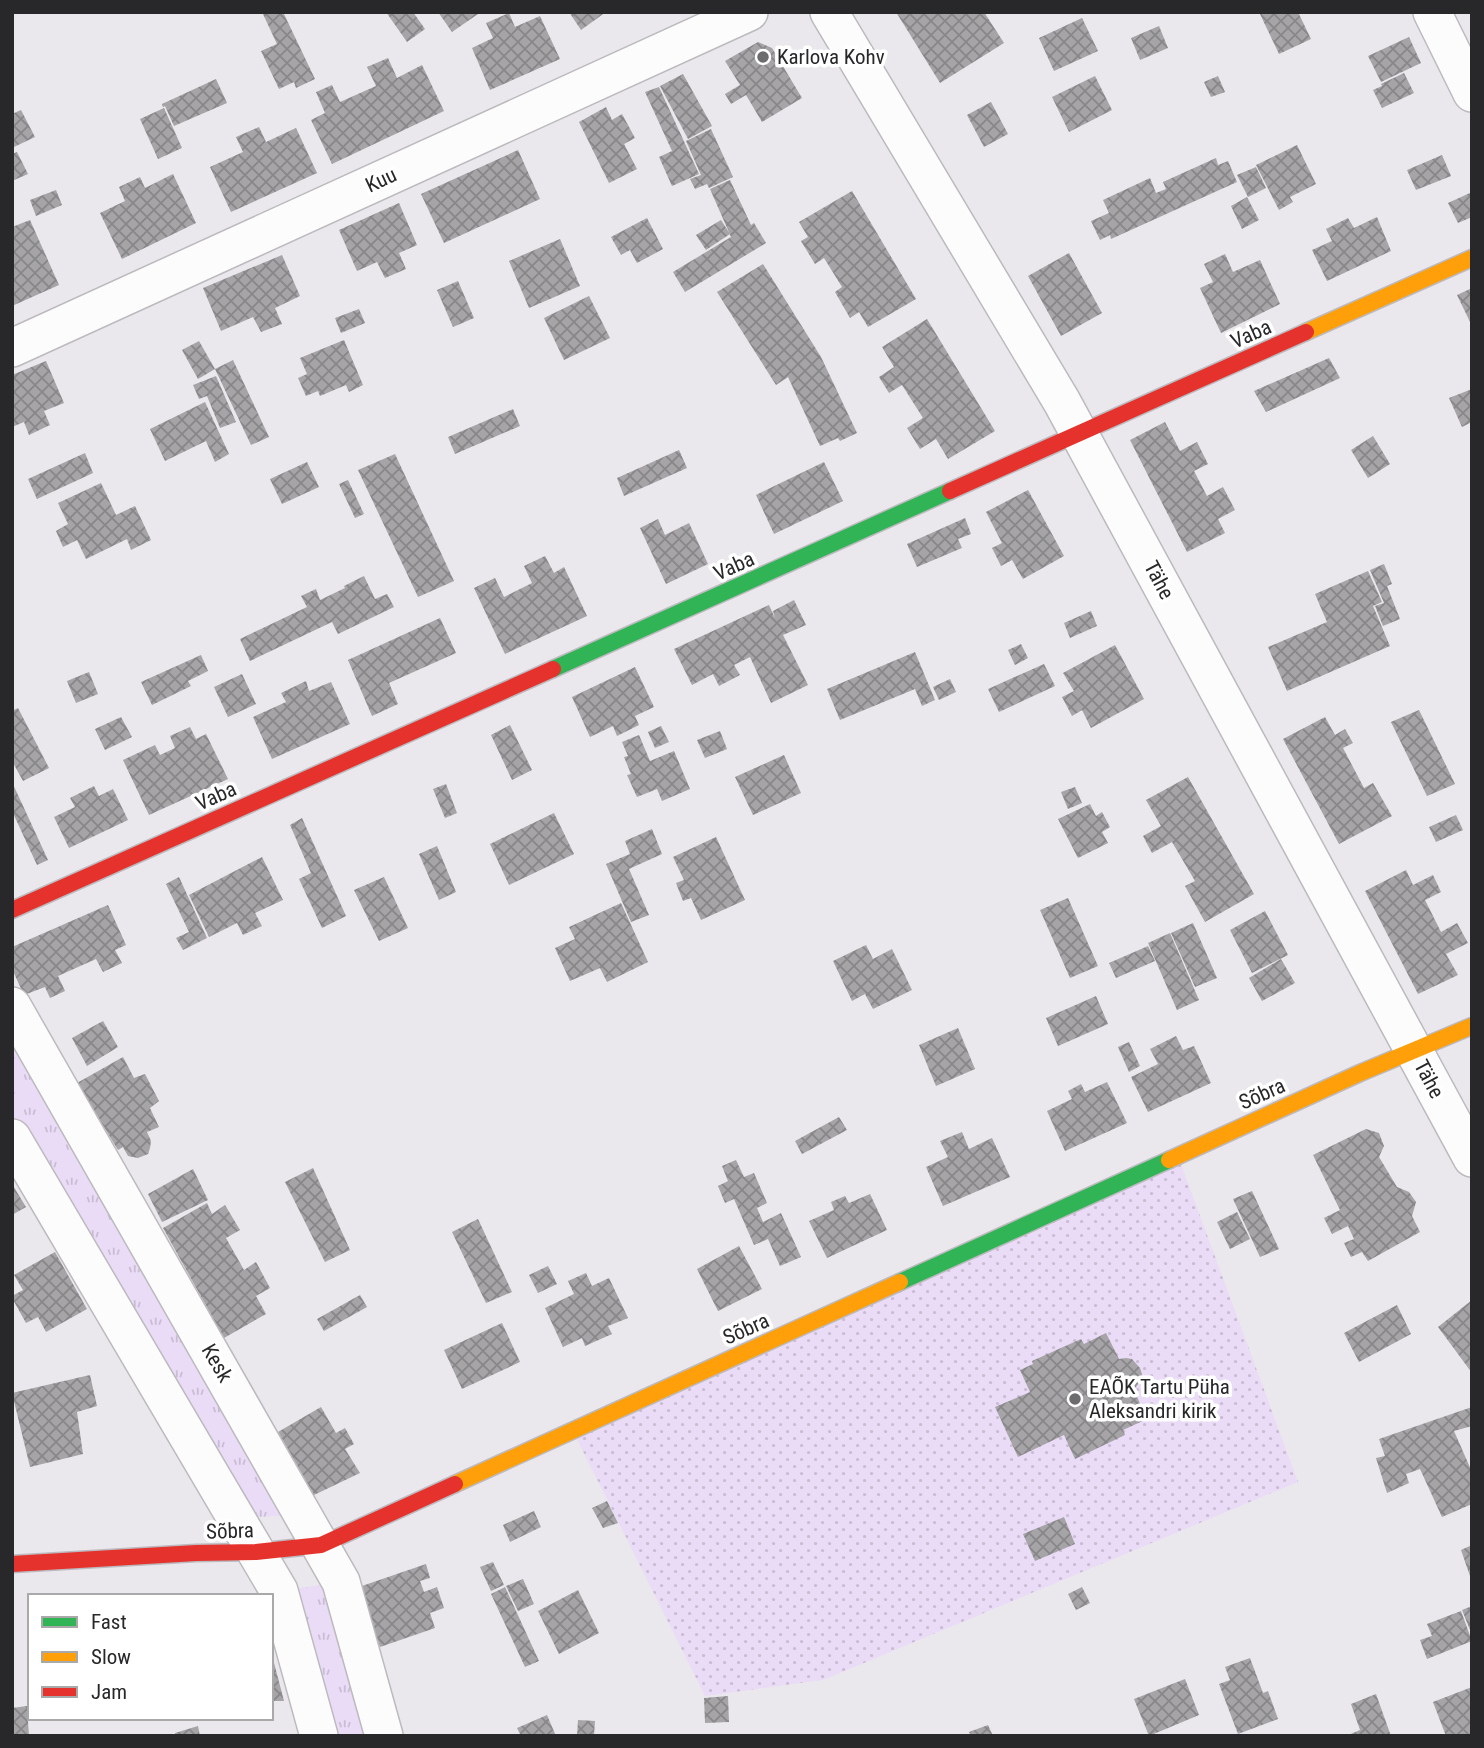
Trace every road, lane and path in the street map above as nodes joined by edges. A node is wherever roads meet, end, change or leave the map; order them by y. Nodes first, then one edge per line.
1 (749, 12) edge
2 (829, 12) edge
3 (1432, 12) edge
4 (1472, 93) edge
5 (1472, 258) edge
6 (12, 348) edge
7 (1080, 434) junction
8 (12, 910) edge
9 (12, 1006) edge
10 (1472, 1026) edge
11 (1413, 1050) junction
12 (12, 1138) edge
13 (1472, 1158) edge
14 (321, 1545) junction
15 (256, 1552) junction
16 (12, 1564) edge
17 (318, 1736) edge
18 (384, 1736) edge

1 - 6 street, Kuu
2 - 7 street, Tähe
3 - 4 street
5 - 7 street, Vaba
7 - 8 street, Vaba
7 - 11 street, Tähe
9 - 14 street, Kesk
10 - 11 street, Sõbra
11 - 13 street, Tähe
11 - 14 street, Sõbra
12 - 15 street
14 - 15 street, Sõbra
14 - 18 street, Kesk
15 - 16 street, Sõbra
15 - 17 street

